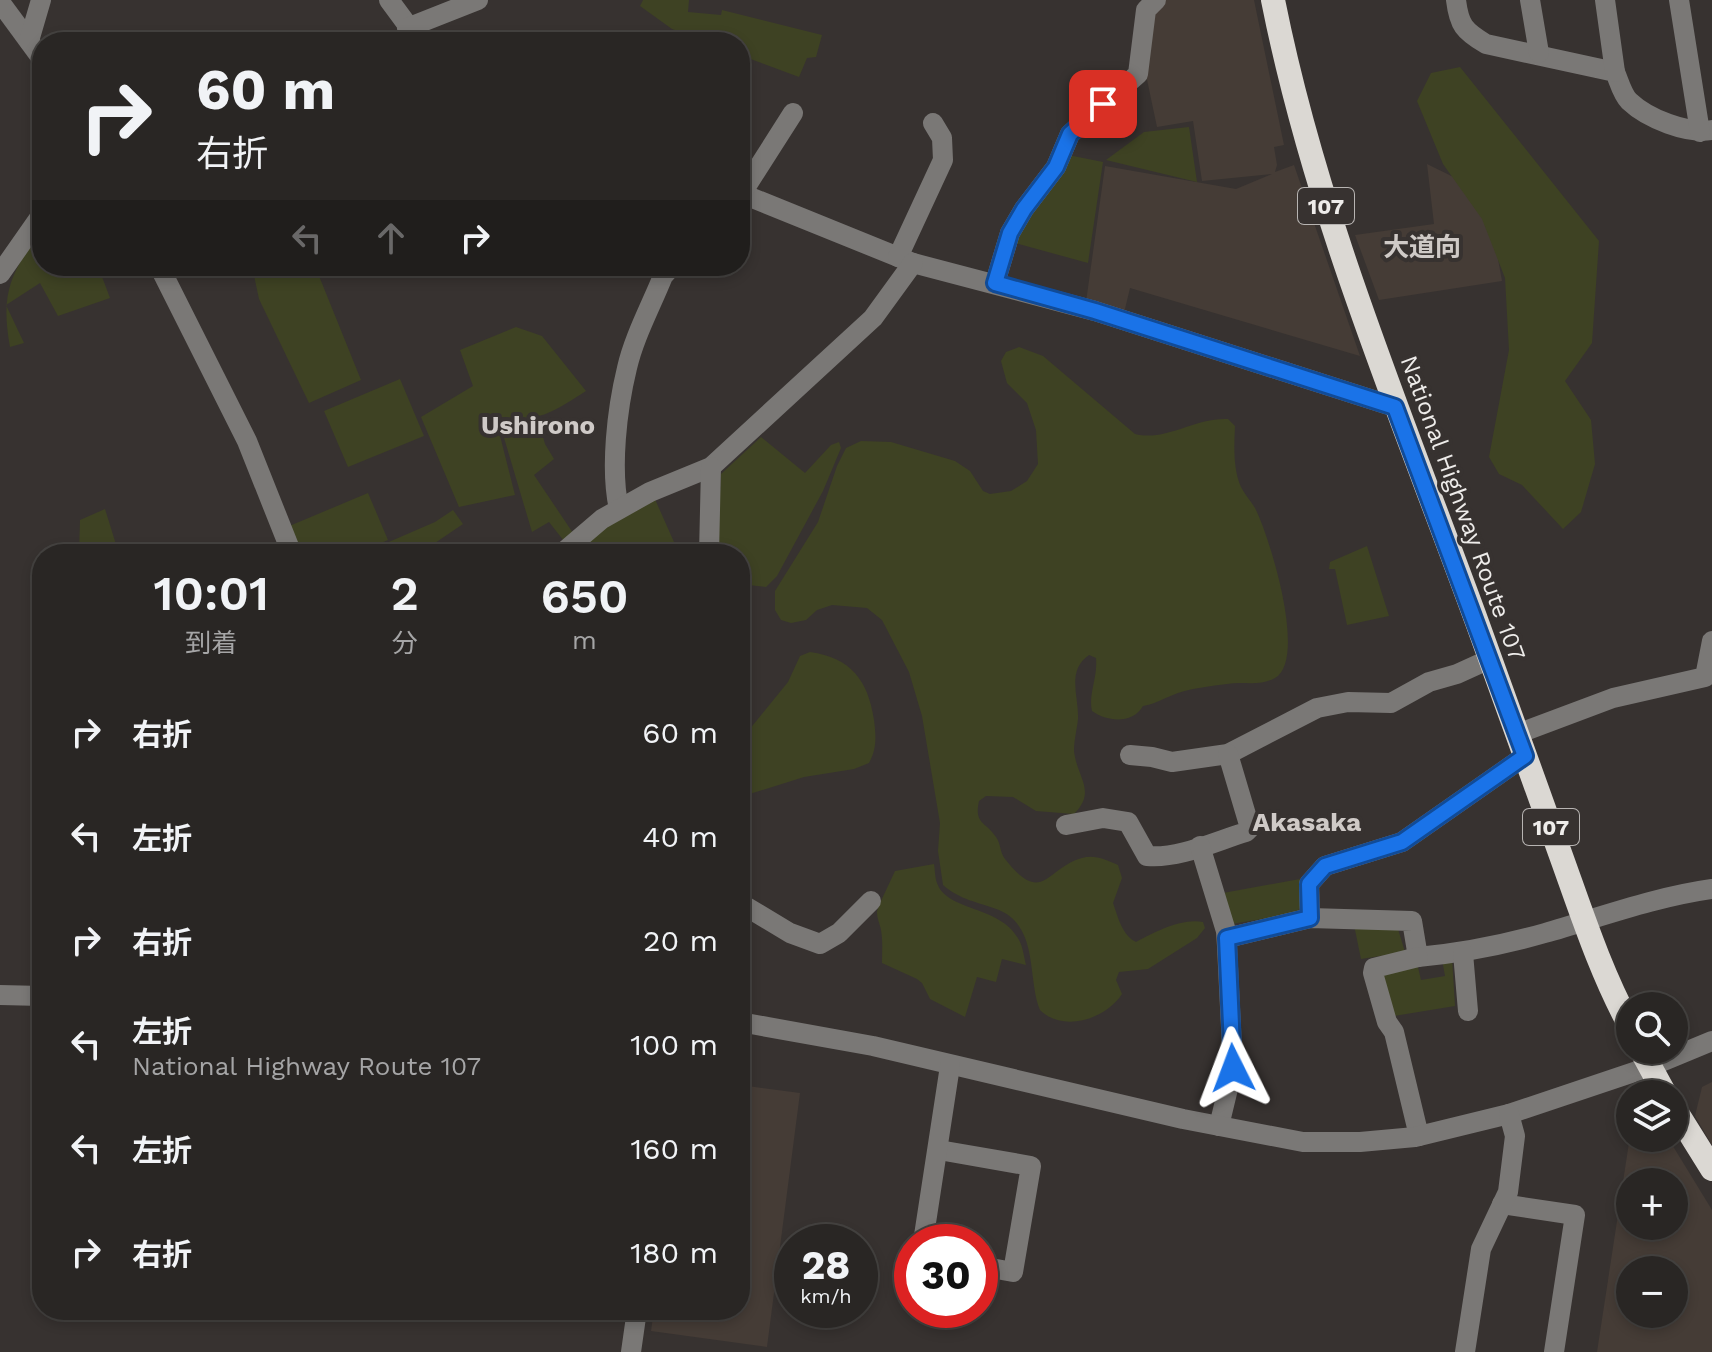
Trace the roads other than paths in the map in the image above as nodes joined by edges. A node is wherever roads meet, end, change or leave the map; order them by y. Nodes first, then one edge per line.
1 (41, 0) edge
2 (389, 0) edge
3 (1156, 0) edge
4 (1273, 0) edge
5 (1456, 0) edge
6 (1530, 0) edge
7 (1605, 0) edge
8 (1679, 0) edge
9 (0, 2) edge
10 (468, 2) edge
11 (412, 32) edge
12 (419, 32) edge
13 (29, 41) junction
14 (32, 45) edge
15 (1539, 53) junction
16 (1615, 72) junction
17 (793, 113) dead end
18 (933, 123) dead end
19 (1706, 131) edge
20 (750, 179) edge
21 (750, 197) edge
22 (32, 228) edge
23 (905, 260) junction
24 (0, 274) edge
25 (164, 276) edge
26 (663, 276) edge
27 (995, 283) junction
28 (1395, 407) junction
29 (711, 467) junction
30 (619, 509) junction
31 (288, 544) edge
32 (573, 544) edge
33 (709, 544) edge
34 (1712, 641) edge
35 (1490, 659) junction
36 (1521, 745) junction
37 (1228, 754) junction
38 (1130, 755) dead end
39 (1066, 825) dead end
40 (1200, 846) junction
41 (1712, 889) edge
42 (871, 901) dead end
43 (750, 909) edge
44 (1310, 918) junction
45 (1584, 921) junction
46 (1227, 938) junction
47 (1463, 953) junction
48 (1418, 957) junction
49 (0, 995) edge
50 (32, 996) edge
51 (1616, 1001) edge
52 (1468, 1011) dead end
53 (750, 1024) edge
54 (1712, 1041) edge
55 (1688, 1047) edge
56 (1633, 1064) edge
57 (950, 1066) junction
58 (1509, 1114) junction
59 (1219, 1126) junction
60 (1688, 1130) edge
61 (1419, 1136) junction
62 (939, 1150) junction
63 (1712, 1169) edge
64 (1502, 1204) junction
65 (926, 1224) edge
66 (998, 1269) edge
67 (636, 1320) edge
68 (631, 1352) edge
69 (1465, 1352) edge
70 (1554, 1352) edge

1 - 13 street
2 - 11 street
3 - 27 street
4 - 28 highway, National Highway Route 107 / 107
5 - 15 street
6 - 15 street
7 - 16 street
8 - 19 street
9 - 13 street
10 - 12 street
13 - 14 street
15 - 16 street
16 - 19 street
17 - 20 street
18 - 23 street
21 - 23 street
22 - 24 street
23 - 27 street
23 - 29 street
25 - 31 street
26 - 30 street
27 - 28 street
28 - 35 highway, National Highway Route 107 / 107
29 - 30 street
29 - 33 street
30 - 32 street
34 - 36 street
35 - 36 highway, National Highway Route 107 / 107
35 - 37 street
36 - 44 street
36 - 45 highway, National Highway Route 107 / 107
37 - 38 street
37 - 40 street
39 - 40 street
40 - 46 street
41 - 45 street
42 - 43 street
44 - 46 street
44 - 48 street
45 - 47 street
45 - 51 highway, National Highway Route 107 / 107
46 - 59 street
47 - 48 street
47 - 52 street
48 - 61 street
49 - 50 street
53 - 57 street
54 - 55 street
56 - 58 street
57 - 59 street
57 - 62 street
58 - 61 street
58 - 64 street
59 - 61 street
60 - 63 highway
62 - 65 street
62 - 66 street
64 - 69 street
64 - 70 street
67 - 68 street

